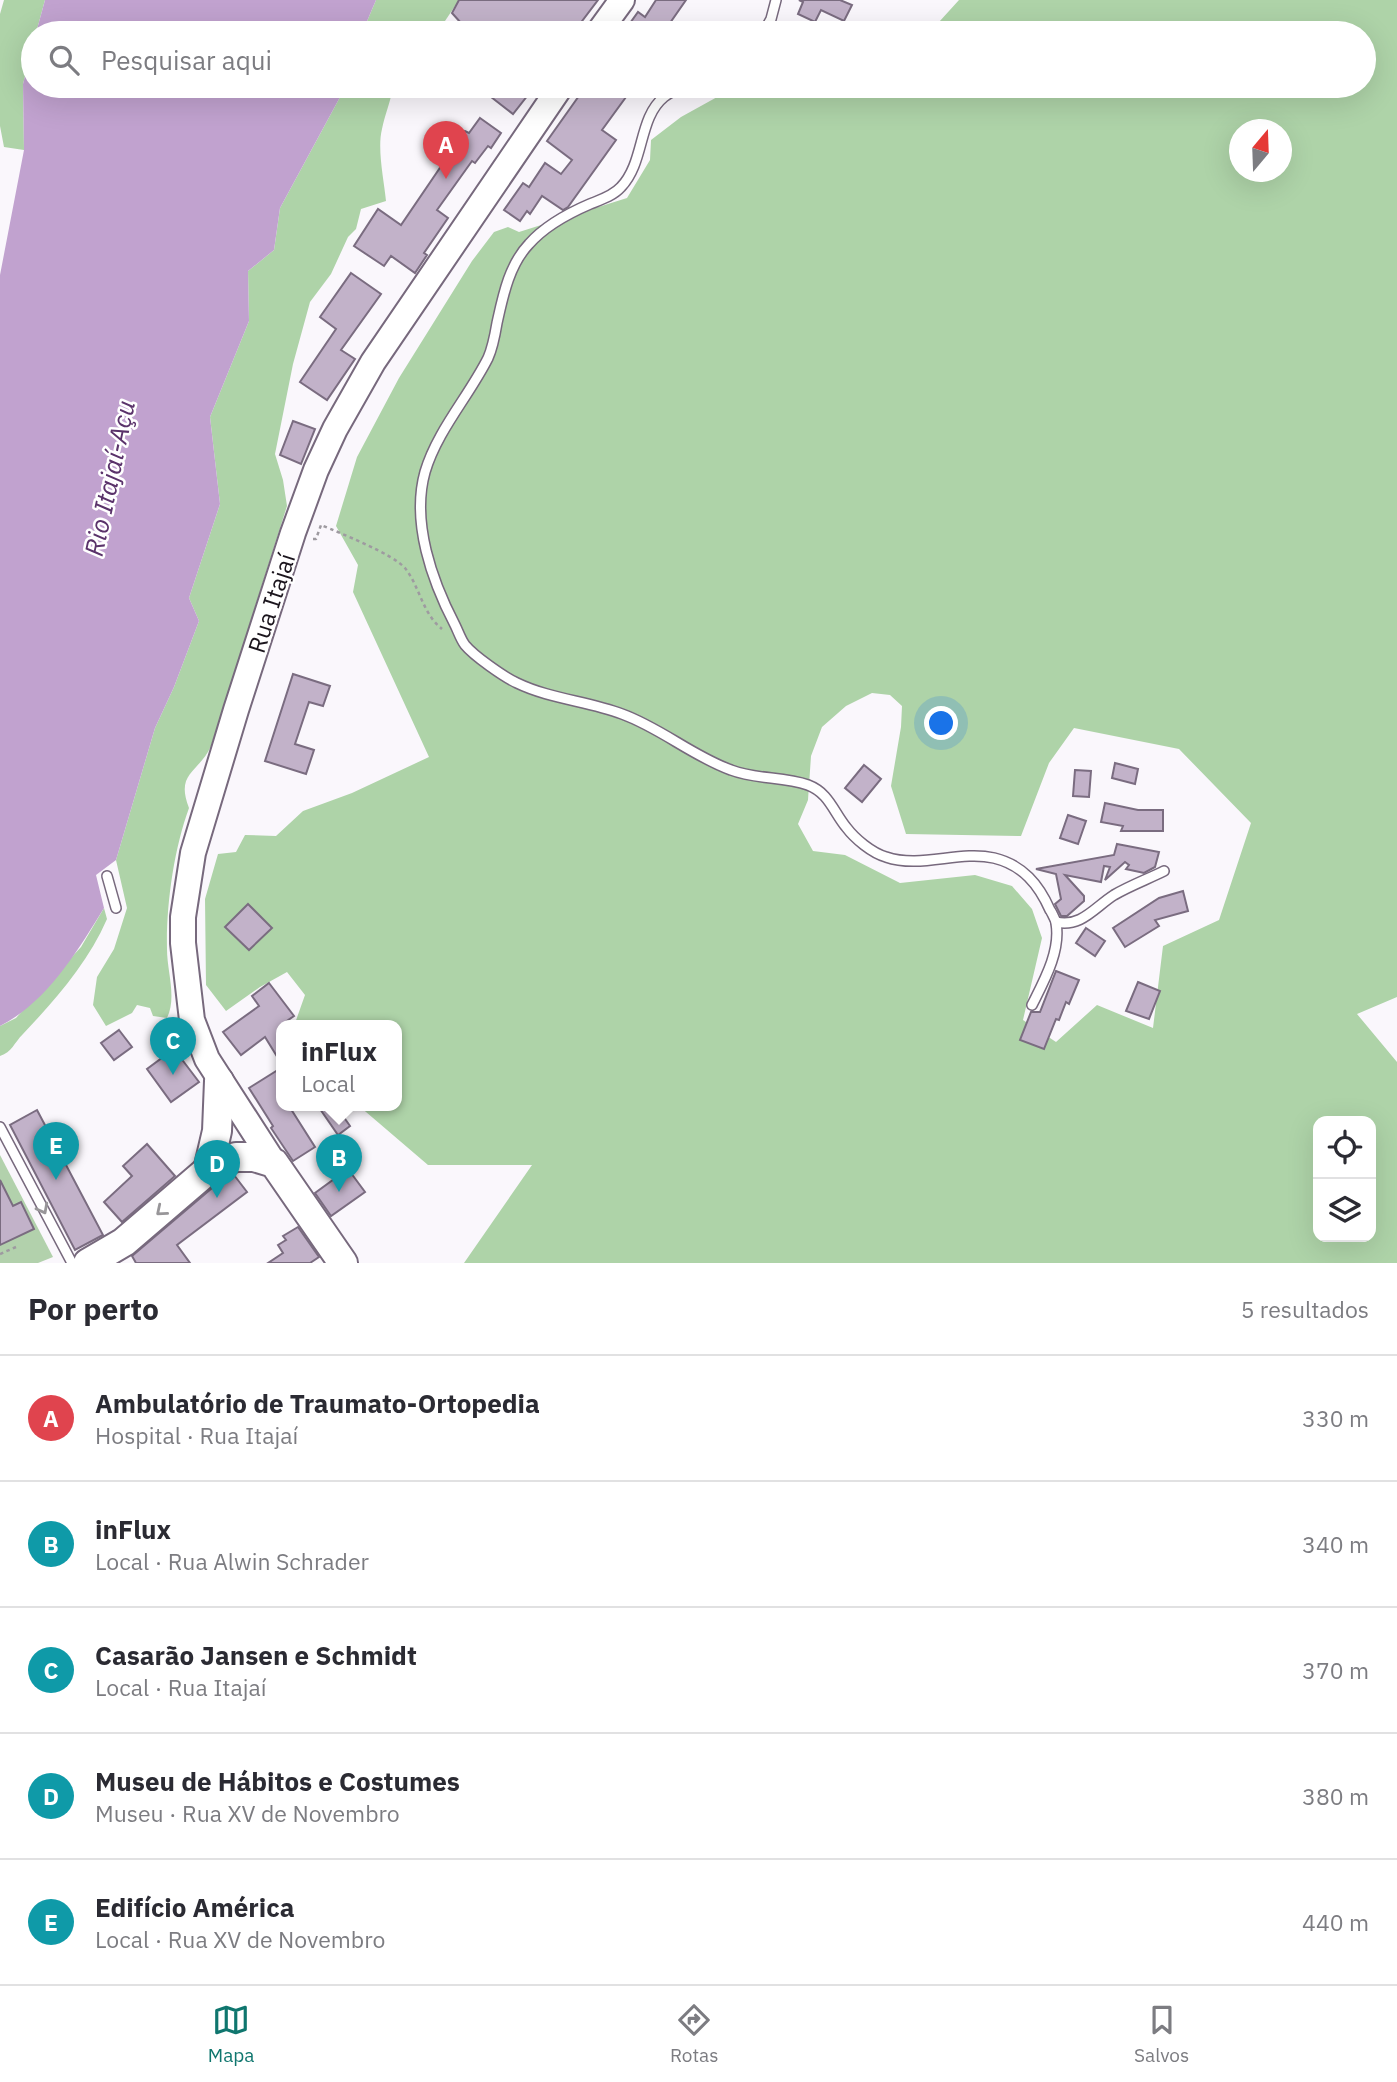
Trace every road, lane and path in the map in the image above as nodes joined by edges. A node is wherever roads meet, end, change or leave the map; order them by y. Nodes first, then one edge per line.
1 (622, 0) edge
2 (776, 0) edge
3 (607, 21) edge
4 (770, 21) edge
5 (553, 98) edge
6 (663, 98) edge
7 (307, 538) dead end
8 (465, 645) junction
9 (1164, 872) dead end
10 (107, 876) dead end
11 (116, 908) dead end
12 (1056, 922) junction
13 (1032, 1005) dead end
14 (219, 1082) junction
15 (0, 1127) edge
16 (274, 1163) junction
17 (208, 1170) junction
18 (16, 1247) dead end
19 (0, 1254) edge
20 (117, 1256) edge
21 (72, 1263) edge
22 (88, 1263) edge
23 (343, 1263) edge

1 - 3 main road
2 - 4 lane
5 - 14 main road, Rua Itajaí
6 - 8 lane
7 - 8 path
8 - 12 lane
9 - 12 lane
10 - 11 lane
12 - 13 lane
14 - 16 main road, Rua Itajaí
14 - 17 main road
15 -> 21 lane
16 - 17 main road
16 - 23 main road
17 -> 20 main road
18 - 19 path
20 - 22 main road

